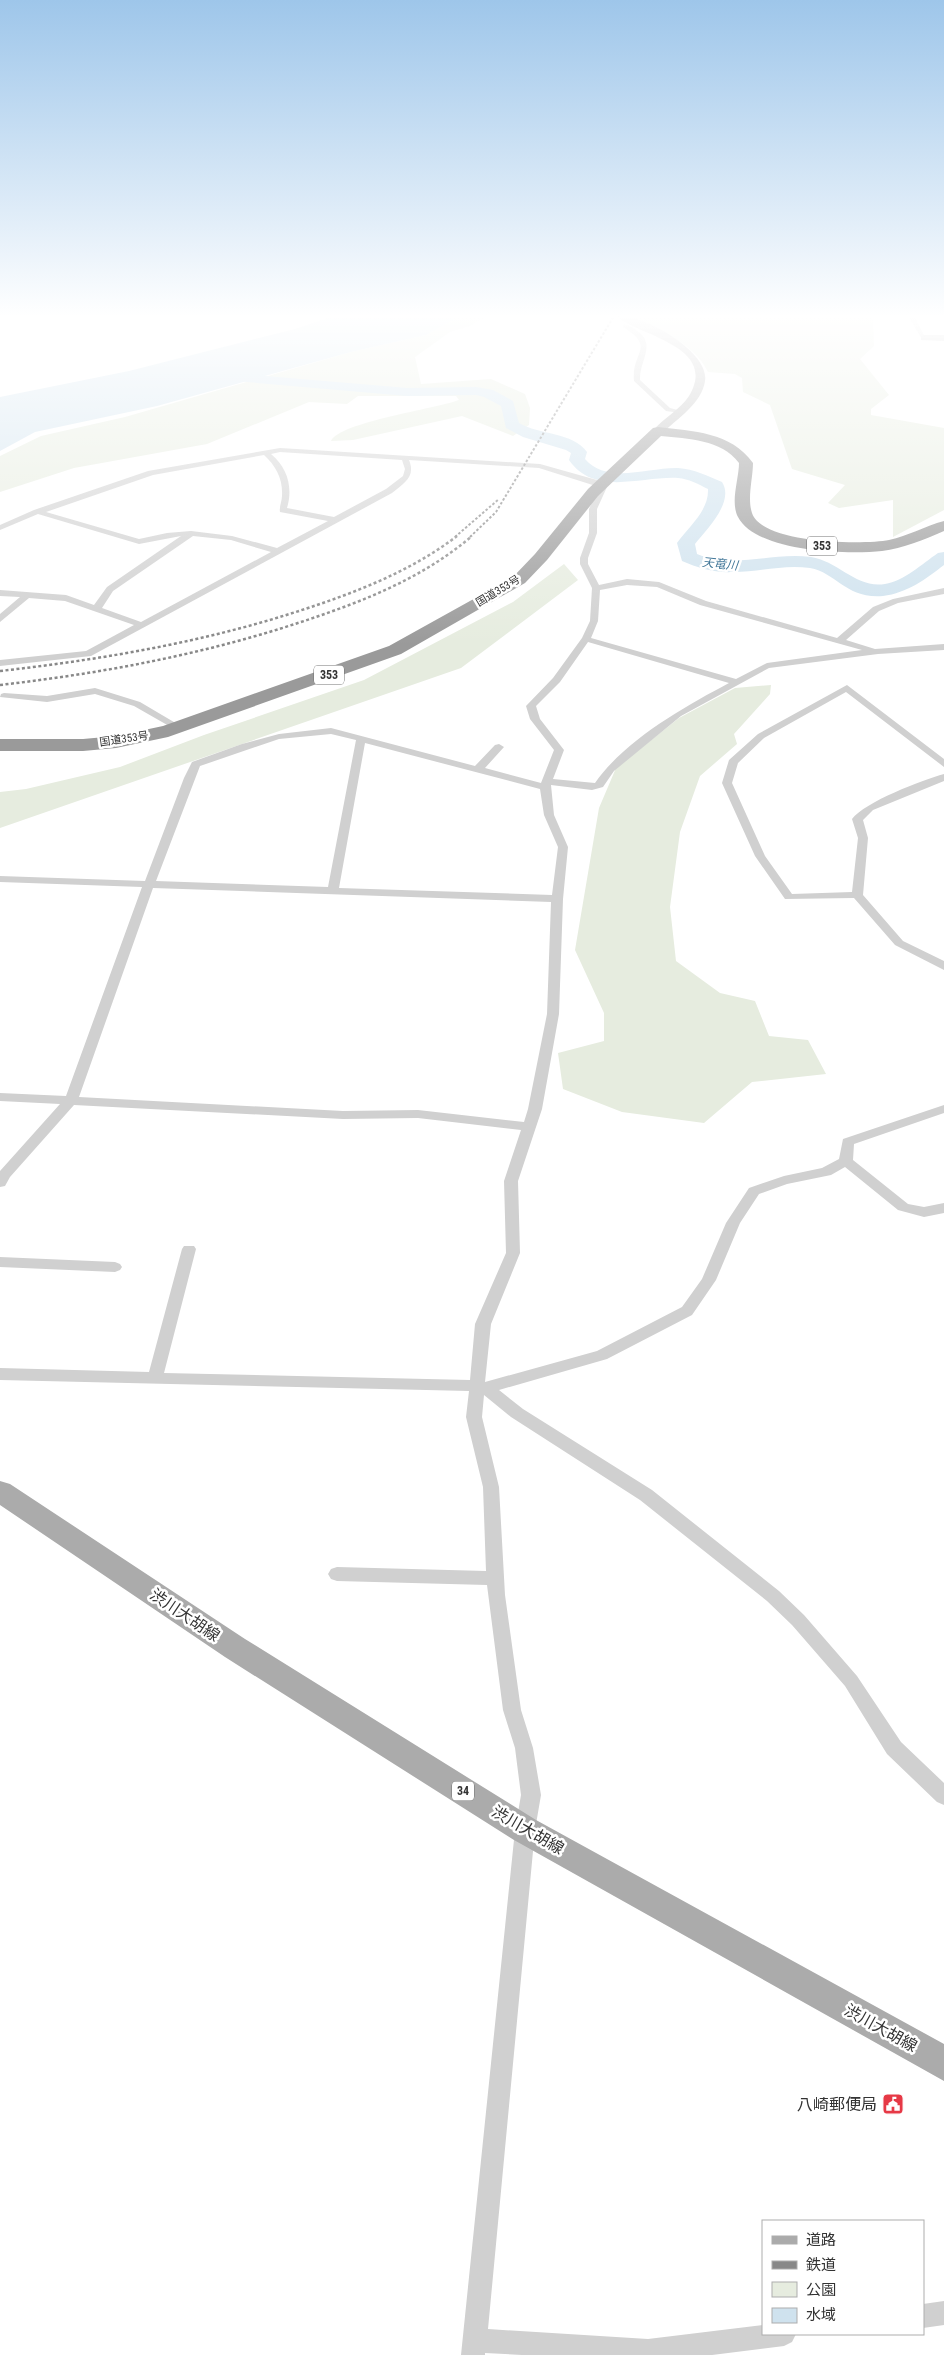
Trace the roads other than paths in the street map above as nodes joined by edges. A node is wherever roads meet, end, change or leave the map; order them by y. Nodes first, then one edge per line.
1 (664, 426) edge
2 (658, 431) junction
3 (265, 452) junction
4 (405, 459) junction
5 (607, 479) junction
6 (37, 512) junction
7 (335, 520) junction
8 (944, 526) edge
9 (0, 528) edge
10 (191, 533) junction
11 (277, 551) junction
12 (596, 588) junction
13 (944, 591) edge
14 (0, 593) edge
15 (26, 596) junction
16 (97, 608) junction
17 (0, 619) edge
18 (141, 625) junction
19 (586, 639) junction
20 (839, 641) junction
21 (944, 647) edge
22 (878, 651) junction
23 (0, 663) edge
24 (736, 682) junction
25 (4, 696) dead end
26 (179, 728) junction
27 (362, 738) junction
28 (0, 745) edge
29 (499, 747) dead end
30 (944, 764) edge
31 (478, 769) junction
32 (941, 782) edge
33 (546, 784) junction
34 (0, 879) edge
35 (148, 885) junction
36 (333, 890) junction
37 (858, 895) junction
38 (557, 899) junction
39 (944, 966) edge
40 (0, 1097) edge
41 (72, 1100) junction
42 (944, 1109) edge
43 (528, 1127) junction
44 (846, 1161) junction
45 (0, 1183) edge
46 (944, 1208) edge
47 (189, 1249) dead end
48 (0, 1262) edge
49 (115, 1267) dead end
50 (0, 1374) edge
51 (155, 1378) junction
52 (480, 1387) junction
53 (0, 1491) edge
54 (337, 1574) dead end
55 (495, 1578) junction
56 (944, 1796) edge
57 (525, 1830) junction
58 (944, 2063) edge
59 (944, 2313) edge
60 (924, 2316) edge
61 (776, 2335) edge
62 (474, 2348) edge

1 - 2 main road
2 - 5 highway, 国道353号 / 353
2 - 8 highway, 353
3 - 4 street
3 - 6 street
3 - 7 street
4 - 5 street
4 - 7 street
5 - 12 street
5 - 26 highway, 国道353号 / 353
6 - 9 street
6 - 10 street
7 - 11 street
10 - 11 street
10 - 16 street
11 - 18 street
12 - 19 street
12 - 20 street
13 - 20 street
14 - 15 street
15 - 16 street
15 - 17 street
16 - 18 street
18 - 23 street
19 - 24 street
19 - 33 street
20 - 22 street
21 - 22 street
22 - 24 street
24 - 33 street
25 - 26 street
26 - 28 highway, 国道353号 / 353
27 - 31 street
27 - 35 street
27 - 36 street
29 - 31 street
30 - 37 street
31 - 33 street
32 - 37 street
33 - 38 street
34 - 35 street
35 - 36 street
35 - 41 street
36 - 38 street
37 - 39 street
38 - 43 street
40 - 41 street
41 - 43 street
41 - 45 street
42 - 44 street
43 - 52 street
44 - 46 street
44 - 52 street
47 - 51 street
48 - 49 street
50 - 51 street
51 - 52 street
52 - 55 street
52 - 56 street
53 - 57 main road, 渋川大胡線 / 34
54 - 55 street
55 - 57 street
57 - 58 main road, 渋川大胡線 / 34
57 - 62 street
59 - 60 street
61 - 62 street

